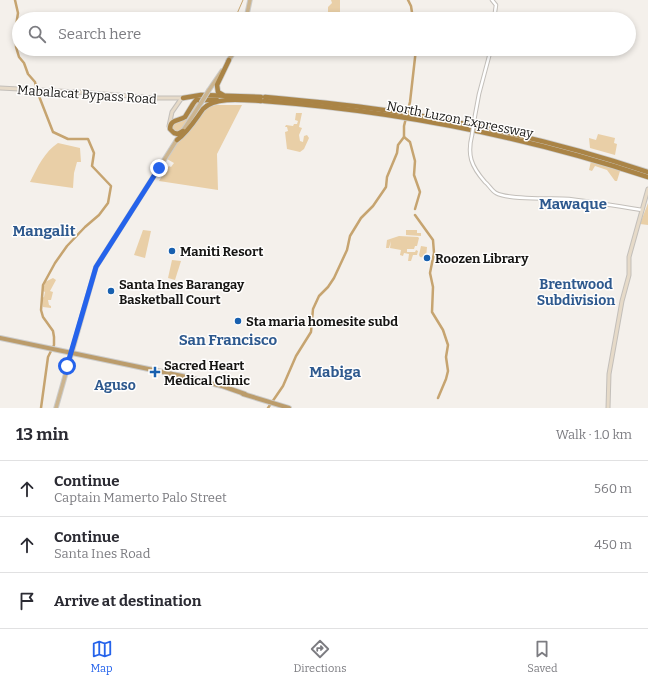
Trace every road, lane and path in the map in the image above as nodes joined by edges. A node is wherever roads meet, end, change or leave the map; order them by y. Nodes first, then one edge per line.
1 (250, 0) edge
2 (492, 0) edge
3 (247, 12) edge
4 (495, 12) edge
5 (232, 56) edge
6 (489, 56) edge
7 (229, 60) junction
8 (0, 88) edge
9 (197, 96) junction
10 (224, 96) junction
11 (182, 98) junction
12 (174, 99) junction
13 (263, 99) junction
14 (228, 100) junction
15 (176, 105) junction
16 (172, 119) dead end
17 (424, 119) junction
18 (169, 124) junction
19 (183, 131) junction
20 (176, 141) junction
21 (648, 172) edge
22 (648, 177) edge
23 (648, 189) edge
24 (642, 210) junction
25 (0, 338) edge
26 (71, 353) junction
27 (56, 408) edge
28 (289, 408) edge
29 (608, 408) edge

1 - 3 main road
2 - 4 street
5 - 7 main road
6 - 24 street, bridge
7 - 10 highway
7 - 19 main road, bridge
8 - 12 main road, Mabalacat Bypass Road
9 - 10 highway, North Luzon Expressway
9 - 11 highway, North Luzon Expressway
9 - 18 highway
10 - 13 highway, North Luzon Expressway
11 - 12 main road, Mabalacat Bypass Road
11 - 15 main road
11 - 16 main road
12 - 15 main road
13 - 14 highway, North Luzon Expressway
13 - 17 highway, North Luzon Expressway
14 - 19 highway, North Luzon Expressway
14 - 20 highway
15 - 18 main road
17 - 21 highway, North Luzon Expressway
17 - 22 highway, North Luzon Expressway
18 - 20 main road
19 - 20 main road
20 - 26 main road
23 - 24 main road
24 - 29 main road
25 - 26 highway
26 - 27 main road
26 - 28 highway

